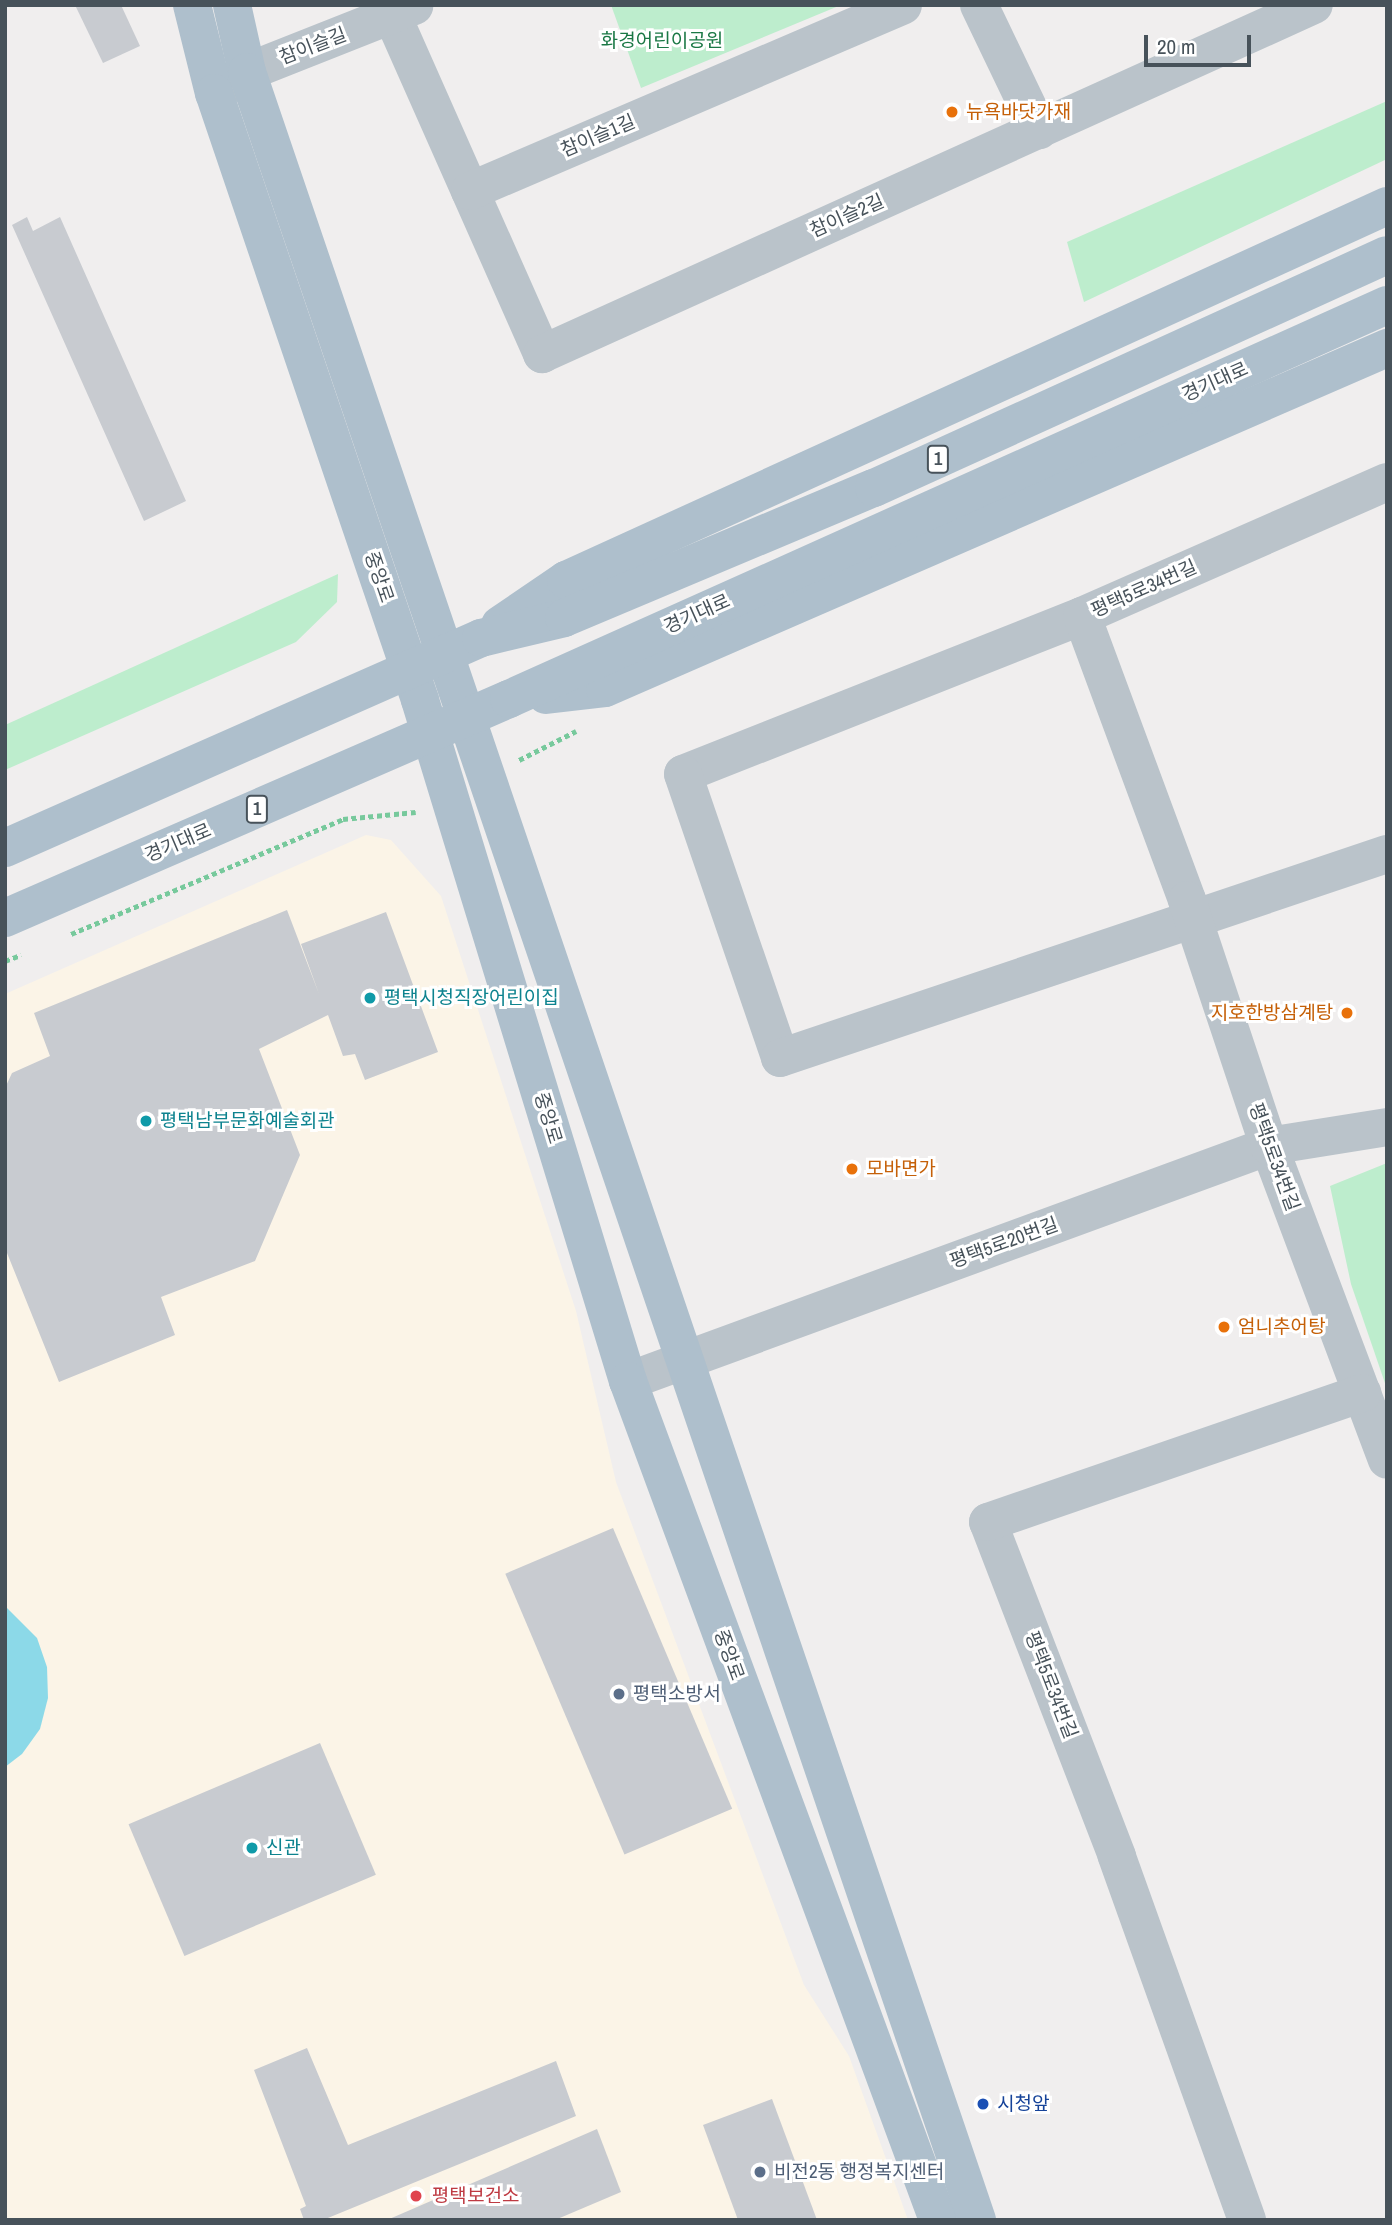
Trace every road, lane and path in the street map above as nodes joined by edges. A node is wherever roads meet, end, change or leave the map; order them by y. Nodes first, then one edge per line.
1 (192, 5) edge
2 (232, 5) edge
3 (903, 5) edge
4 (979, 5) edge
5 (1314, 5) edge
6 (403, 10) edge
7 (247, 72) junction
8 (214, 93) junction
9 (1039, 130) junction
10 (470, 191) junction
11 (1387, 206) edge
12 (1387, 255) edge
13 (1387, 305) edge
14 (1387, 348) edge
15 (1387, 482) edge
16 (1082, 616) junction
17 (481, 638) junction
18 (445, 654) junction
19 (411, 669) junction
20 (509, 699) junction
21 (467, 718) junction
22 (430, 733) junction
23 (5, 848) edge
24 (1387, 854) edge
25 (5, 918) edge
26 (1193, 918) junction
27 (1387, 1127) edge
28 (1269, 1146) junction
29 (687, 1359) junction
30 (628, 1381) junction
31 (1362, 1393) junction
32 (1387, 1460) edge
33 (938, 2220) edge
34 (977, 2220) edge
35 (1247, 2220) edge

1 - 8 main road, 중앙로
2 - 7 main road, 중앙로
3 - 10 street, 참이슬1길
4 - 9 street
5 - 9 street, 참이슬2길
6 - 7 street, 참이슬길
6 - 10 street
7 - 8 street, 참이슬길
7 - 18 main road, 중앙로
8 - 19 main road, 중앙로
9 - 10 street, 참이슬2길
11 - 17 main road
12 - 17 main road, 1
13 - 20 main road, 경기대로 / 1
14 - 20 main road
15 - 16 street, 평택5로34번길
16 - 26 street, 평택5로34번길
16 - 26 street
17 - 18 main road, 1
18 - 19 main road, 1
18 - 21 main road, 중앙로
19 - 22 main road, 중앙로
19 - 23 main road, 1
20 - 21 main road, 경기대로 / 1
21 - 22 main road, 경기대로 / 1
21 - 29 main road, 중앙로
22 - 25 main road, 경기대로 / 1
22 - 30 main road, 중앙로
24 - 26 street
26 - 28 street, 평택5로34번길
27 - 28 street, 평택5로20번길
28 - 29 street, 평택5로20번길
28 - 31 street, 평택5로34번길
29 - 30 street, 평택5로20번길
29 - 34 main road, 중앙로
30 - 33 main road, 중앙로
31 - 32 street, 평택5로34번길
31 - 35 street, 평택5로34번길

